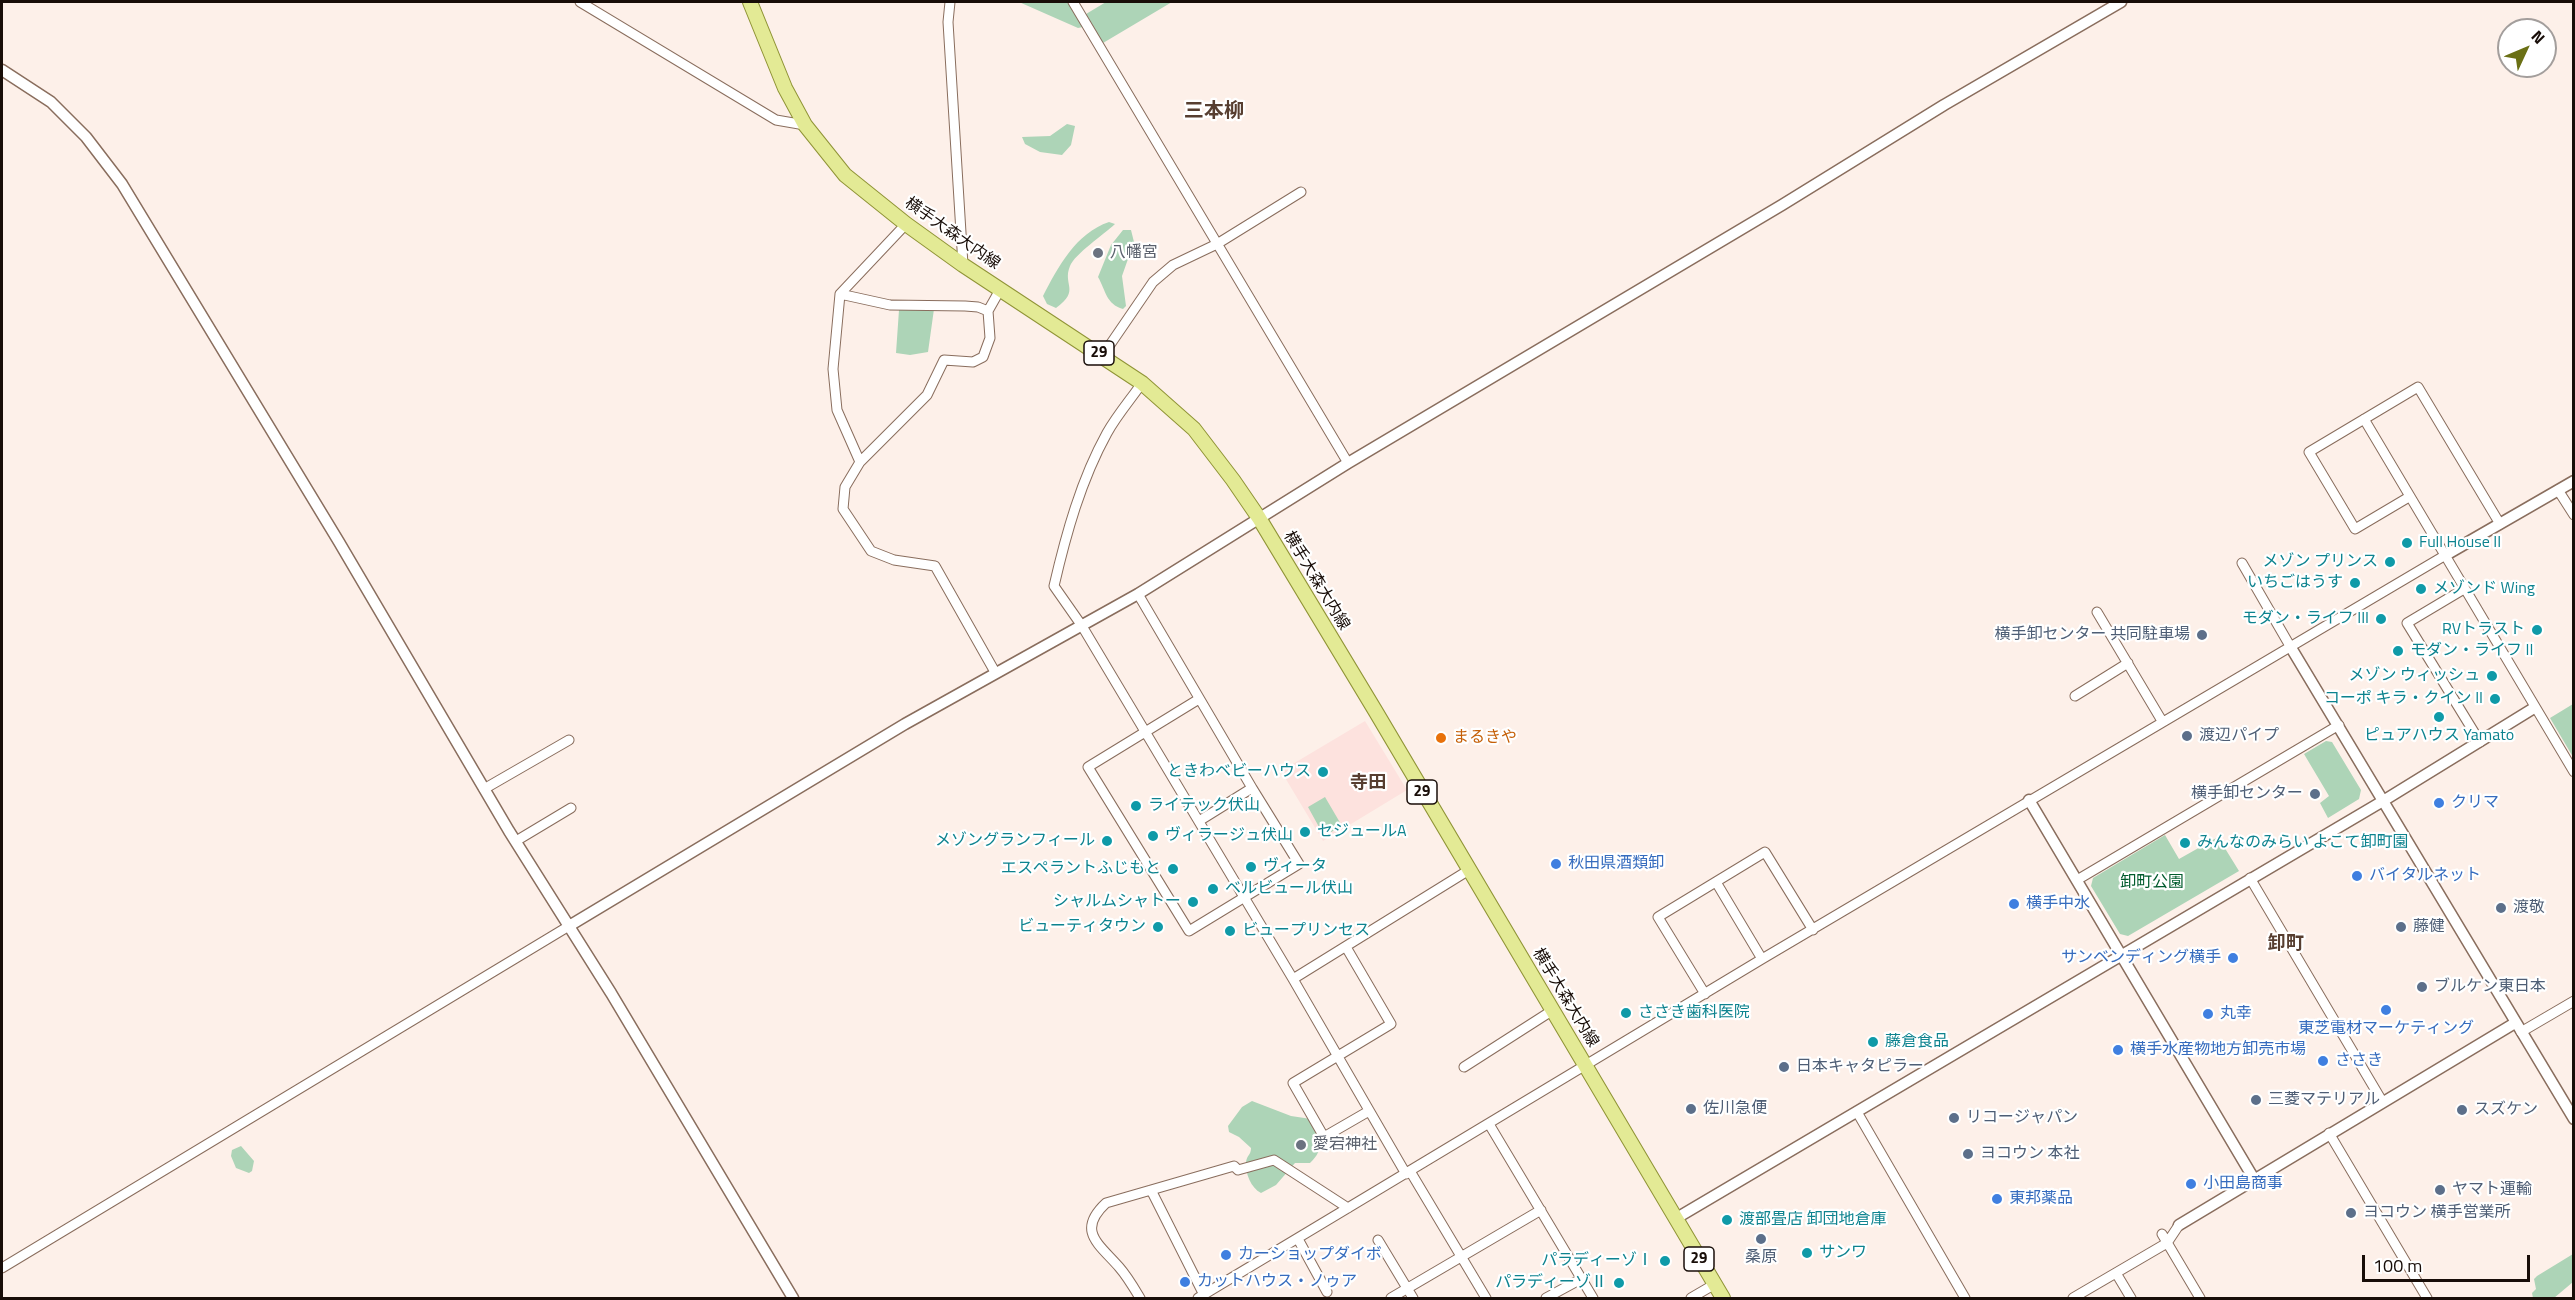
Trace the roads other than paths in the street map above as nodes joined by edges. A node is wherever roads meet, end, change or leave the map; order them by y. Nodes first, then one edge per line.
1 (580, 2) edge
2 (750, 2) edge
3 (950, 2) edge
4 (1072, 2) edge
5 (2121, 2) edge
6 (2, 70) edge
7 (805, 125) junction
8 (1301, 192) dead end
9 (906, 224) junction
10 (1217, 244) junction
11 (963, 265) junction
12 (1001, 288) junction
13 (840, 294) junction
14 (988, 311) junction
15 (1103, 355) junction
16 (1142, 383) junction
17 (2364, 419) junction
18 (860, 462) junction
19 (1348, 463) junction
20 (2574, 481) edge
21 (2558, 490) junction
22 (2409, 497) junction
23 (2574, 515) edge
24 (1259, 518) junction
25 (2500, 524) junction
26 (2444, 556) junction
27 (2242, 563) dead end
28 (2464, 589) junction
29 (1138, 594) junction
30 (2097, 612) dead end
31 (1082, 626) junction
32 (2290, 646) junction
33 (2128, 663) junction
34 (995, 672) junction
35 (2075, 696) dead end
36 (1199, 699) junction
37 (2534, 708) junction
38 (2162, 721) junction
39 (2339, 725) junction
40 (1145, 732) junction
41 (569, 740) dead end
42 (2480, 742) junction
43 (2574, 772) edge
44 (1252, 788) junction
45 (484, 789) junction
46 (2029, 800) junction
47 (2383, 801) junction
48 (570, 808) dead end
49 (1198, 821) junction
50 (516, 841) junction
51 (1469, 870) junction
52 (2250, 878) junction
53 (2077, 880) junction
54 (1716, 882) junction
55 (1243, 898) junction
56 (569, 926) junction
57 (1813, 930) junction
58 (1346, 947) junction
59 (2121, 956) junction
60 (1762, 959) junction
61 (1293, 979) junction
62 (1705, 994) junction
63 (2574, 1001) edge
64 (1553, 1010) junction
65 (2518, 1028) junction
66 (1338, 1057) junction
67 (1586, 1065) junction
68 (1464, 1067) dead end
69 (2382, 1101) junction
70 (1369, 1111) junction
71 (1857, 1112) junction
72 (2574, 1119) edge
73 (1489, 1124) junction
74 (2329, 1134) junction
75 (1408, 1173) junction
76 (2254, 1179) junction
77 (1151, 1190) junction
78 (1348, 1208) junction
79 (1540, 1210) junction
80 (1675, 1219) junction
81 (2179, 1225) joint
82 (2165, 1238) junction
83 (1298, 1239) junction
84 (1378, 1240) dead end
85 (1461, 1257) junction
86 (2, 1268) edge
87 (2116, 1273) junction
88 (1581, 1278) junction
89 (1715, 1284) junction
90 (1407, 1289) junction
91 (1327, 1292) dead end
92 (1201, 1297) edge
93 (794, 1299) edge
94 (1140, 1299) edge
95 (1391, 1299) edge
96 (1413, 1299) edge
97 (1486, 1299) edge
98 (1546, 1299) edge
99 (1593, 1299) edge
100 (1691, 1299) edge
101 (1723, 1299) edge
102 (1965, 1299) edge
103 (2073, 1299) edge
104 (2131, 1299) edge
105 (2200, 1299) edge
106 (2427, 1299) edge

1 - 7 street
2 - 7 main road, 横手大森大内線 / 29
3 - 11 street
4 - 10 street
5 - 19 street
6 - 45 street
7 - 9 main road, 横手大森大内線 / 29
8 - 10 street
9 - 11 main road, 横手大森大内線 / 29
9 - 13 street
10 - 15 street
10 - 19 street
11 - 12 main road, 横手大森大内線 / 29
12 - 14 street
12 - 15 main road, 横手大森大内線 / 29
13 - 14 street
13 - 18 street
14 - 18 street
15 - 16 main road, 横手大森大内線 / 29
16 - 24 main road, 横手大森大内線 / 29
16 - 31 street
17 - 22 street
17 - 22 street
17 - 25 street
18 - 34 street
19 - 24 street
20 - 21 street
21 - 23 street
21 - 25 street
22 - 26 street
24 - 29 street
24 - 51 main road, 横手大森大内線 / 29
25 - 26 street
26 - 28 street
26 - 32 street
27 - 32 street
28 - 37 street
28 - 42 street
29 - 31 street
29 - 36 street
30 - 33 street
31 - 34 street
31 - 40 street
32 - 38 street
32 - 39 street
33 - 35 street
33 - 38 street
34 - 56 street
36 - 40 street
36 - 44 street
37 - 42 street
37 - 43 street
38 - 46 street
39 - 47 street
39 - 53 street
40 - 49 street
40 - 55 street
41 - 45 street
42 - 47 street
44 - 49 street
44 - 55 street
45 - 50 street
46 - 53 street
46 - 57 street
47 - 52 street
47 - 65 street
48 - 50 street
49 - 55 street
50 - 56 street
51 - 58 street
51 - 64 main road, 横手大森大内線 / 29
52 - 59 street
52 - 69 street
53 - 59 street
54 - 57 street
54 - 60 street
54 - 62 street
55 - 61 street
56 - 86 street
56 - 93 street
57 - 60 street
58 - 61 street
58 - 66 street
59 - 71 street
59 - 76 street
60 - 62 street
61 - 66 street
62 - 67 street
63 - 65 street
64 - 67 main road, 横手大森大内線 / 29
64 - 68 street
65 - 69 street
65 - 72 street
66 - 70 street
66 - 70 street
67 - 73 street
67 - 80 main road, 横手大森大内線 / 29
69 - 74 street
70 - 75 street
71 - 80 street
71 - 102 street
73 - 75 street
73 - 79 street
74 - 76 street
74 - 106 street
75 - 78 street
75 - 85 street
76 - 81 street
77 - 78 street
77 - 92 street
77 - 94 street
78 - 83 street
79 - 85 street
79 - 88 street
80 - 89 main road, 横手大森大内線 / 29
81 - 82 street
82 - 87 street
82 - 105 street
83 - 91 street
83 - 92 street
84 - 90 street
85 - 90 street
85 - 97 street
87 - 103 street
87 - 104 street
88 - 98 street
88 - 99 street
89 - 100 street
89 - 101 main road, 横手大森大内線 / 29
90 - 95 street
90 - 96 street

